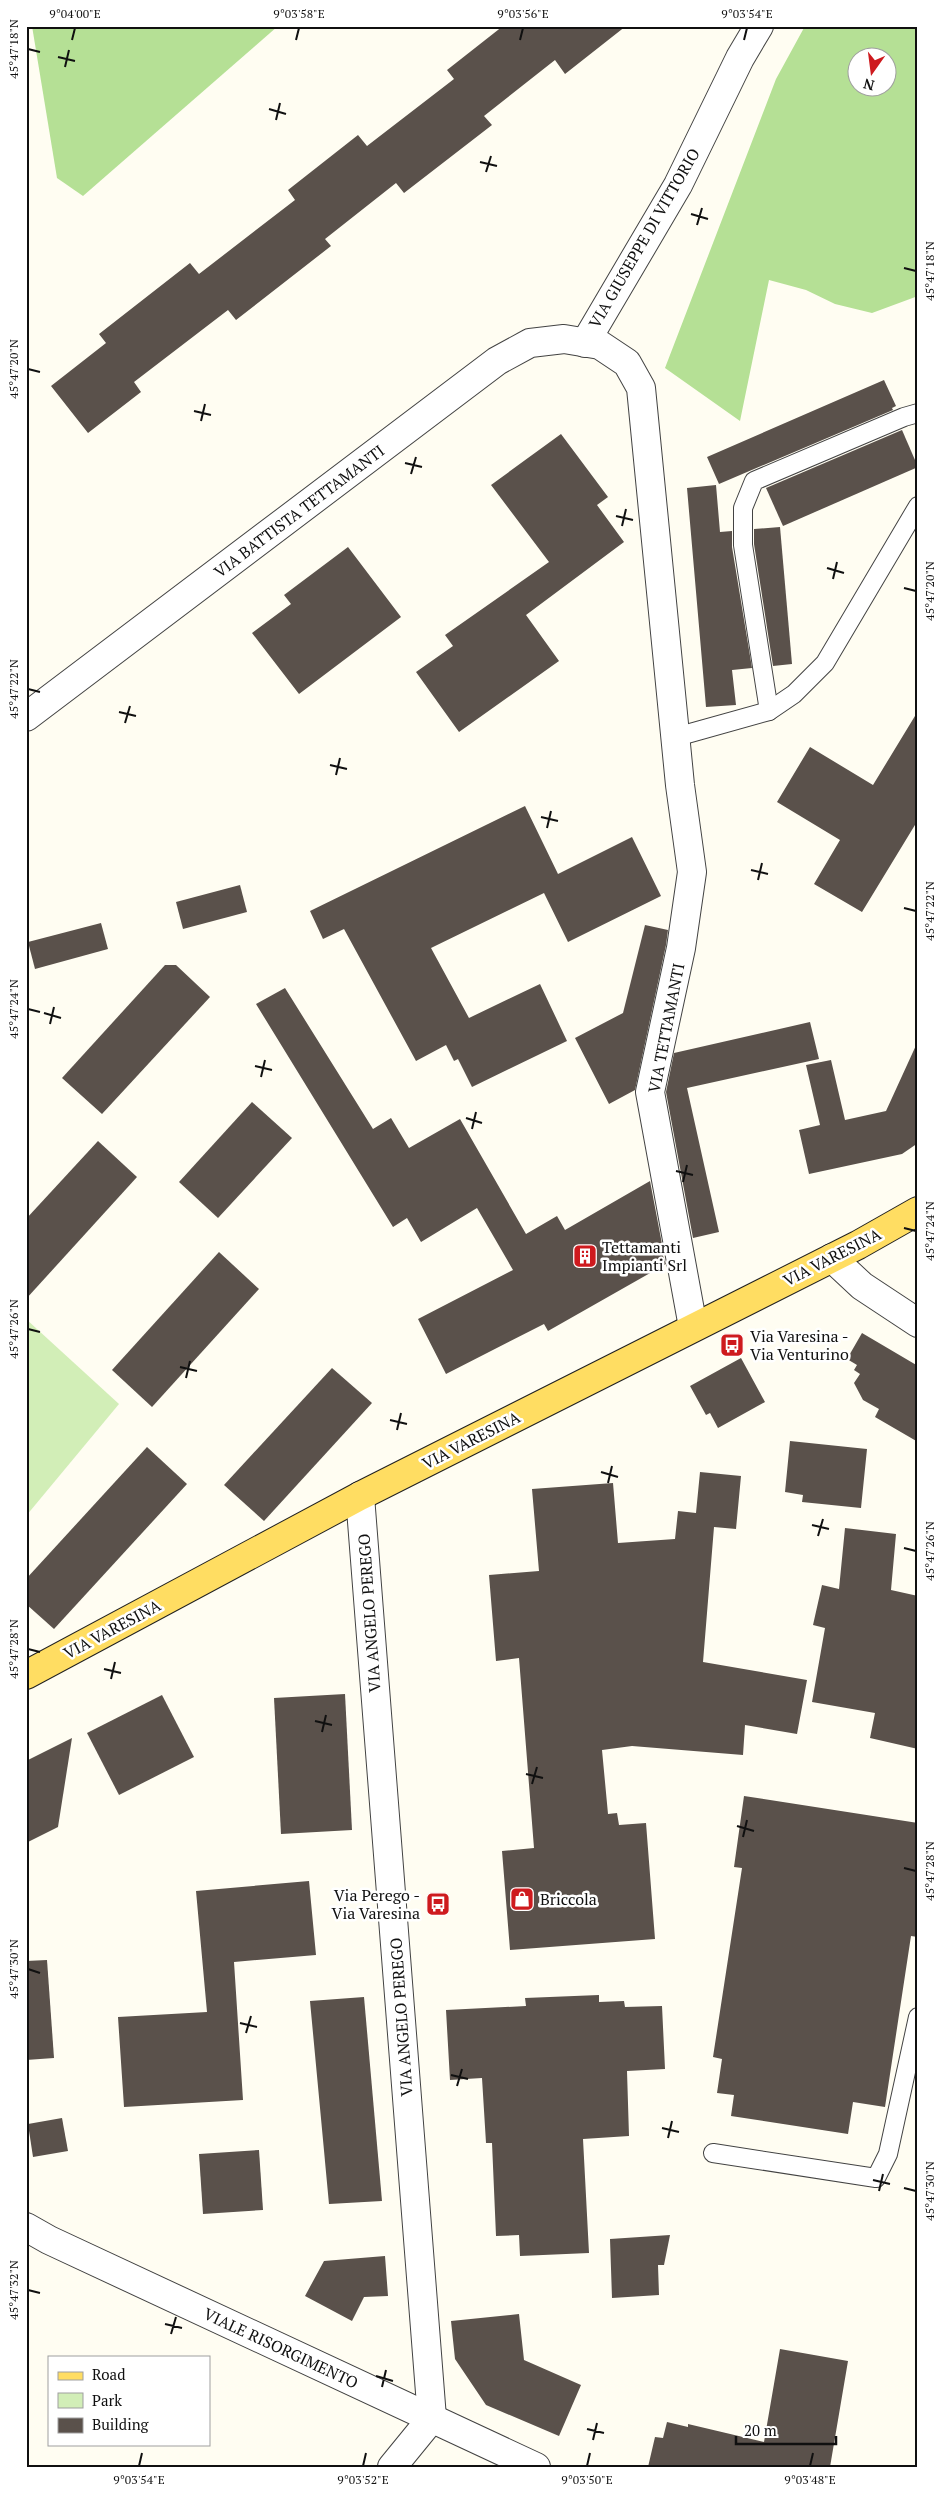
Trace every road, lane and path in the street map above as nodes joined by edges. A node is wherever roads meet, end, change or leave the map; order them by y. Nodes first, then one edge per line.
1 (759, 26) edge
2 (585, 343) junction
3 (918, 414) edge
4 (918, 506) edge
5 (770, 712) junction
6 (26, 717) edge
7 (676, 737) junction
8 (918, 1211) edge
9 (832, 1258) junction
10 (918, 1323) edge
11 (693, 1327) junction
12 (360, 1496) junction
13 (29, 1667) edge
14 (918, 2017) edge
15 (713, 2153) dead end
16 (34, 2237) edge
17 (432, 2418) junction
18 (392, 2467) edge
19 (536, 2467) edge

1 - 2 street, VIA GIUSEPPE DI VITTORIO
2 - 6 street, VIA BATTISTA TETTAMANTI
2 - 7 street, VIA BATTISTA TETTAMANTI
3 - 5 lane
4 - 5 lane
5 - 7 lane
7 - 11 street, VIA TETTAMANTI
8 - 9 main road, VIA VARESINA
9 - 10 street
9 - 11 main road, VIA VARESINA
11 - 12 main road, VIA VARESINA
12 - 13 main road, VIA VARESINA
12 - 17 street, VIA ANGELO PEREGO
14 - 15 lane
16 - 17 street, VIALE RISORGIMENTO
17 - 18 street
17 - 19 street, VIALE RISORGIMENTO

